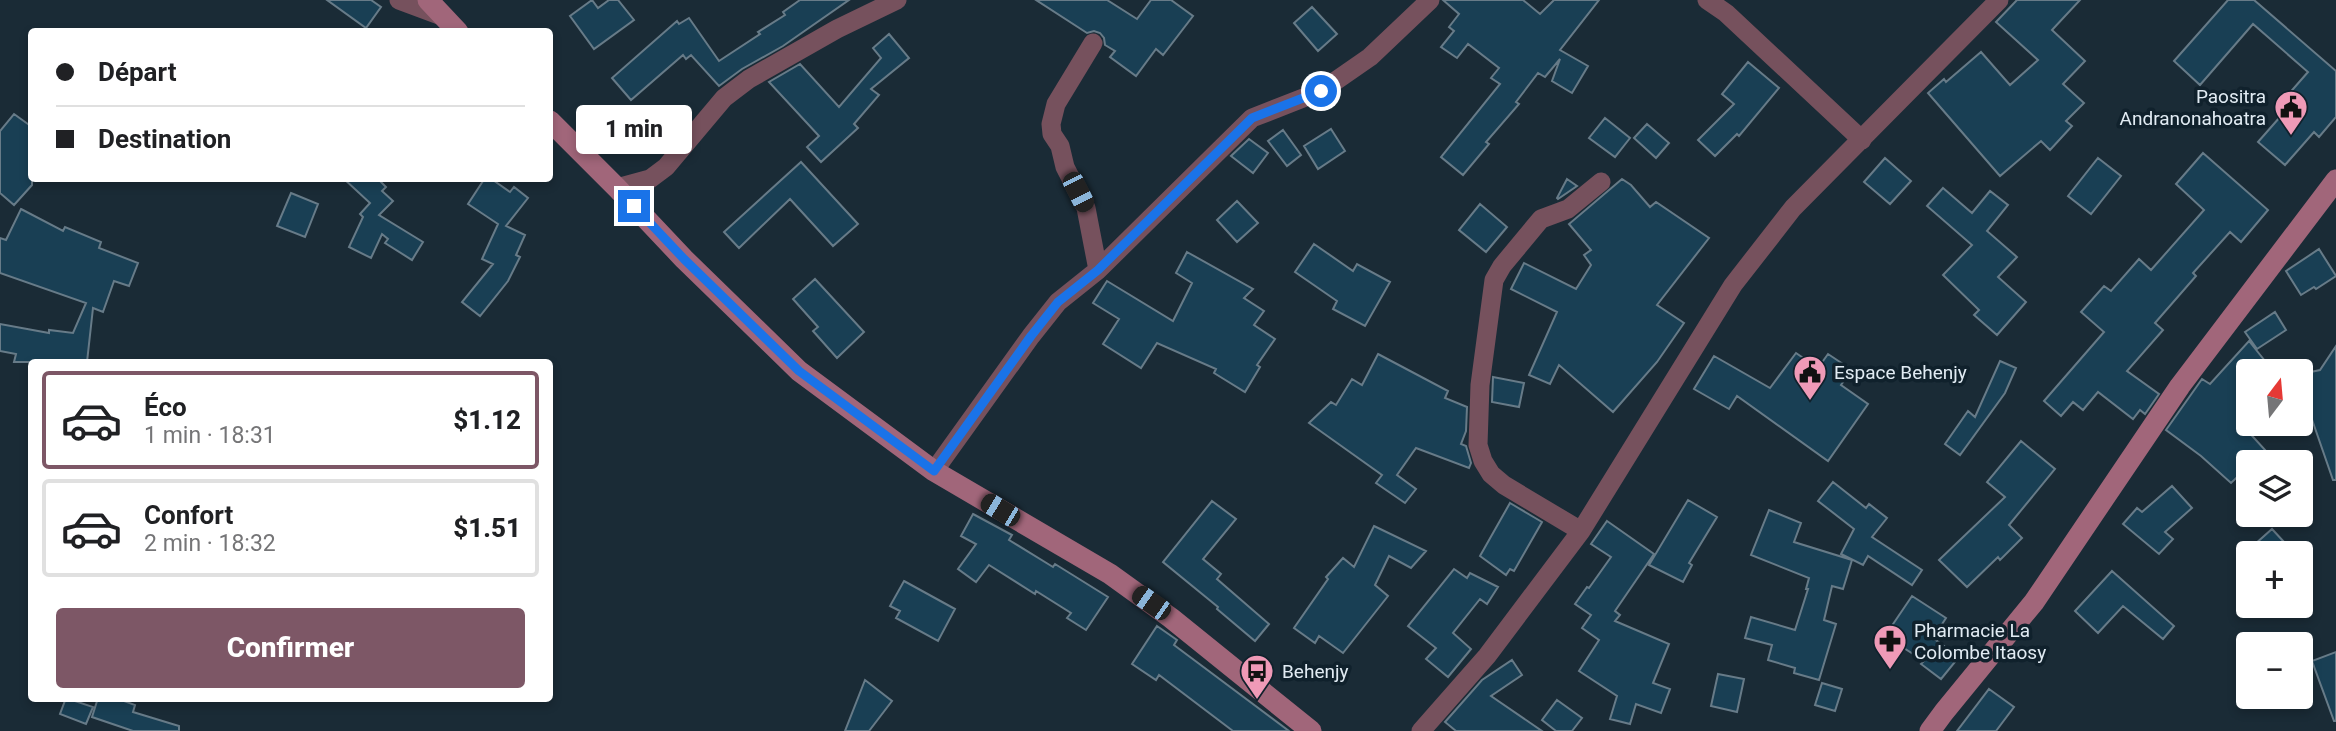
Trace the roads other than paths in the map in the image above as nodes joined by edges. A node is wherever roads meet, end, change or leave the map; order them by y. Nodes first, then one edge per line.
1 (399, 0) edge
2 (897, 0) edge
3 (1430, 0) edge
4 (1707, 0) edge
5 (1999, 0) edge
6 (435, 8) edge
7 (454, 28) edge
8 (1093, 43) dead end
9 (553, 124) edge
10 (1862, 140) junction
11 (2336, 180) edge
12 (1601, 182) dead end
13 (617, 188) junction
14 (1098, 270) junction
15 (934, 471) junction
16 (1581, 531) junction
17 (1311, 731) edge
18 (1421, 731) edge
19 (1930, 731) edge

1 - 6 street
2 - 13 street
3 - 14 street
4 - 10 street
5 - 10 street
6 - 7 street
8 - 14 street
9 - 13 street
10 - 16 street
11 - 19 street
12 - 16 street
13 - 15 street
14 - 15 street
15 - 17 street
16 - 18 street

